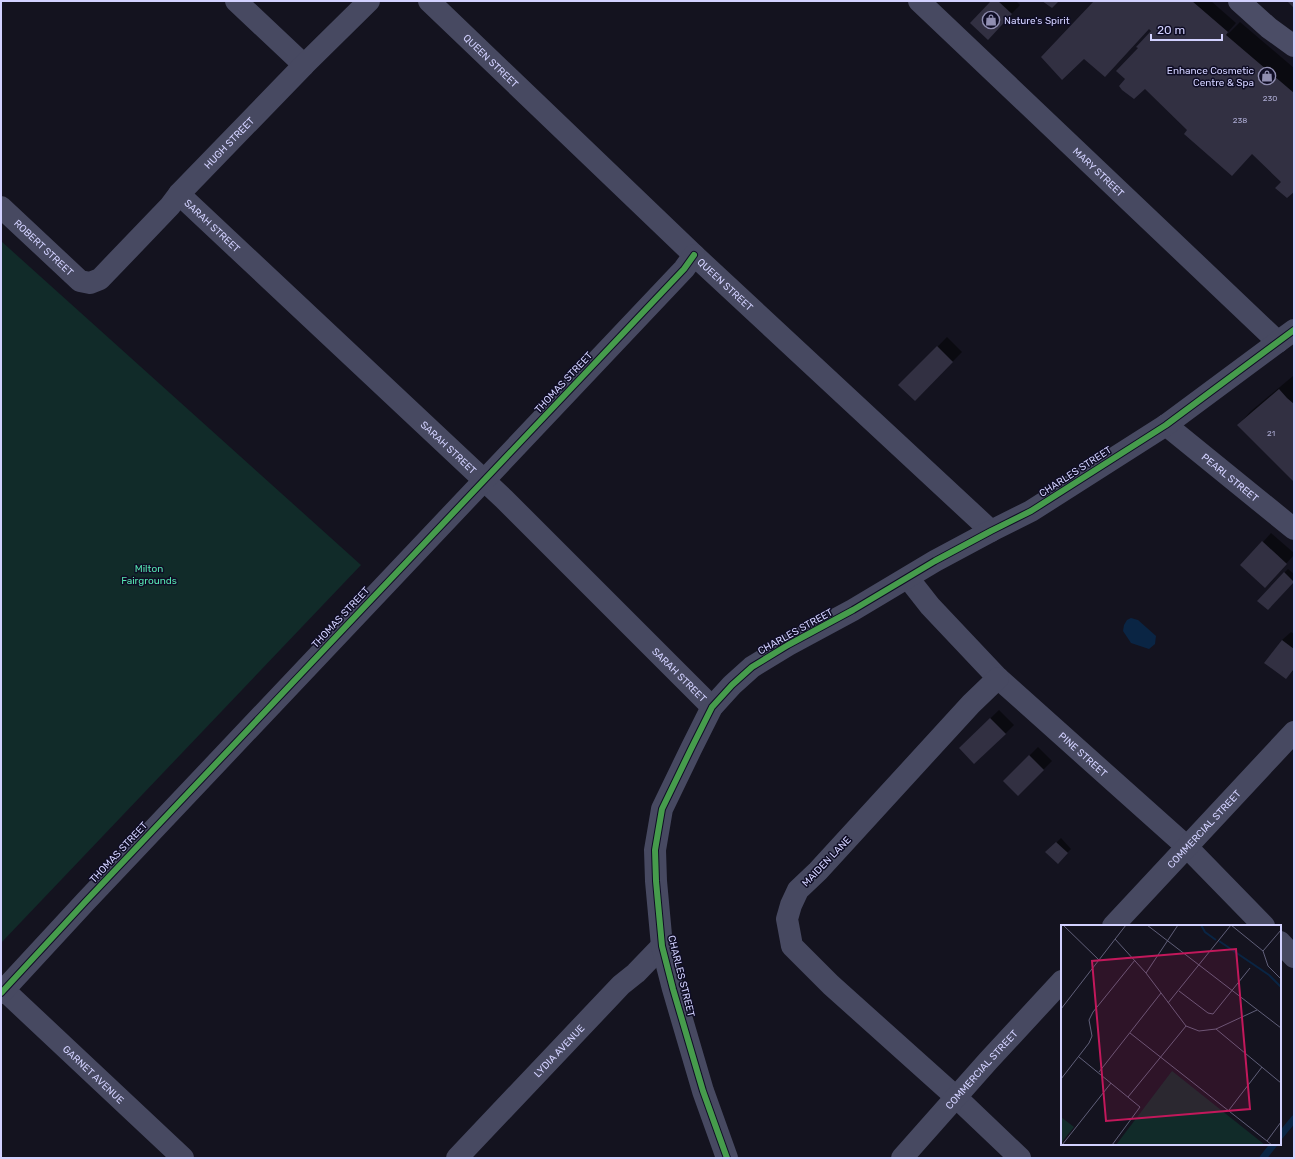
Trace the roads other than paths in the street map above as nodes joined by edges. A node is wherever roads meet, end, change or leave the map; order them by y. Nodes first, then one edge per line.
1 (236, 1) edge
2 (368, 1) edge
3 (429, 1) edge
4 (919, 1) edge
5 (1240, 1) edge
6 (1294, 46) edge
7 (304, 65) junction
8 (179, 194) junction
9 (1, 207) edge
10 (694, 255) junction
11 (90, 283) joint
12 (1286, 336) edge
13 (1166, 425) junction
14 (483, 481) junction
15 (1294, 529) edge
16 (991, 531) junction
17 (908, 578) junction
18 (998, 678) junction
19 (712, 707) junction
20 (1294, 732) edge
21 (1186, 846) junction
22 (1114, 925) edge
23 (1263, 925) edge
24 (1281, 943) edge
25 (662, 946) junction
26 (1294, 956) edge
27 (1061, 982) edge
28 (3, 992) edge
29 (957, 1098) junction
30 (183, 1158) edge
31 (457, 1158) edge
32 (727, 1158) edge
33 (902, 1158) edge
34 (1020, 1158) edge

1 - 7 street
2 - 7 street, HUGH STREET
3 - 10 street, QUEEN STREET
4 - 12 street, MARY STREET
5 - 6 main road
7 - 8 street, HUGH STREET
8 - 11 street, HUGH STREET
8 - 14 street, SARAH STREET
9 - 11 street, ROBERT STREET
10 - 14 street, THOMAS STREET
10 - 16 street, QUEEN STREET
12 - 13 street, CHARLES STREET
13 - 15 street, PEARL STREET
13 - 16 street, CHARLES STREET
14 - 19 street, SARAH STREET
14 - 28 street, THOMAS STREET
16 - 17 street, CHARLES STREET
17 - 18 street, PINE STREET
17 - 19 street, CHARLES STREET
18 - 21 street, PINE STREET
18 - 29 street, MAIDEN LANE
19 - 25 street, CHARLES STREET
20 - 21 street, COMMERCIAL STREET
21 - 22 street, COMMERCIAL STREET
21 - 23 street, PINE STREET
24 - 26 street
25 - 31 street, LYDIA AVENUE
25 - 32 street, CHARLES STREET
27 - 29 street, COMMERCIAL STREET
28 - 30 street, GARNET AVENUE
29 - 33 street, COMMERCIAL STREET
29 - 34 street, MAIDEN LANE

